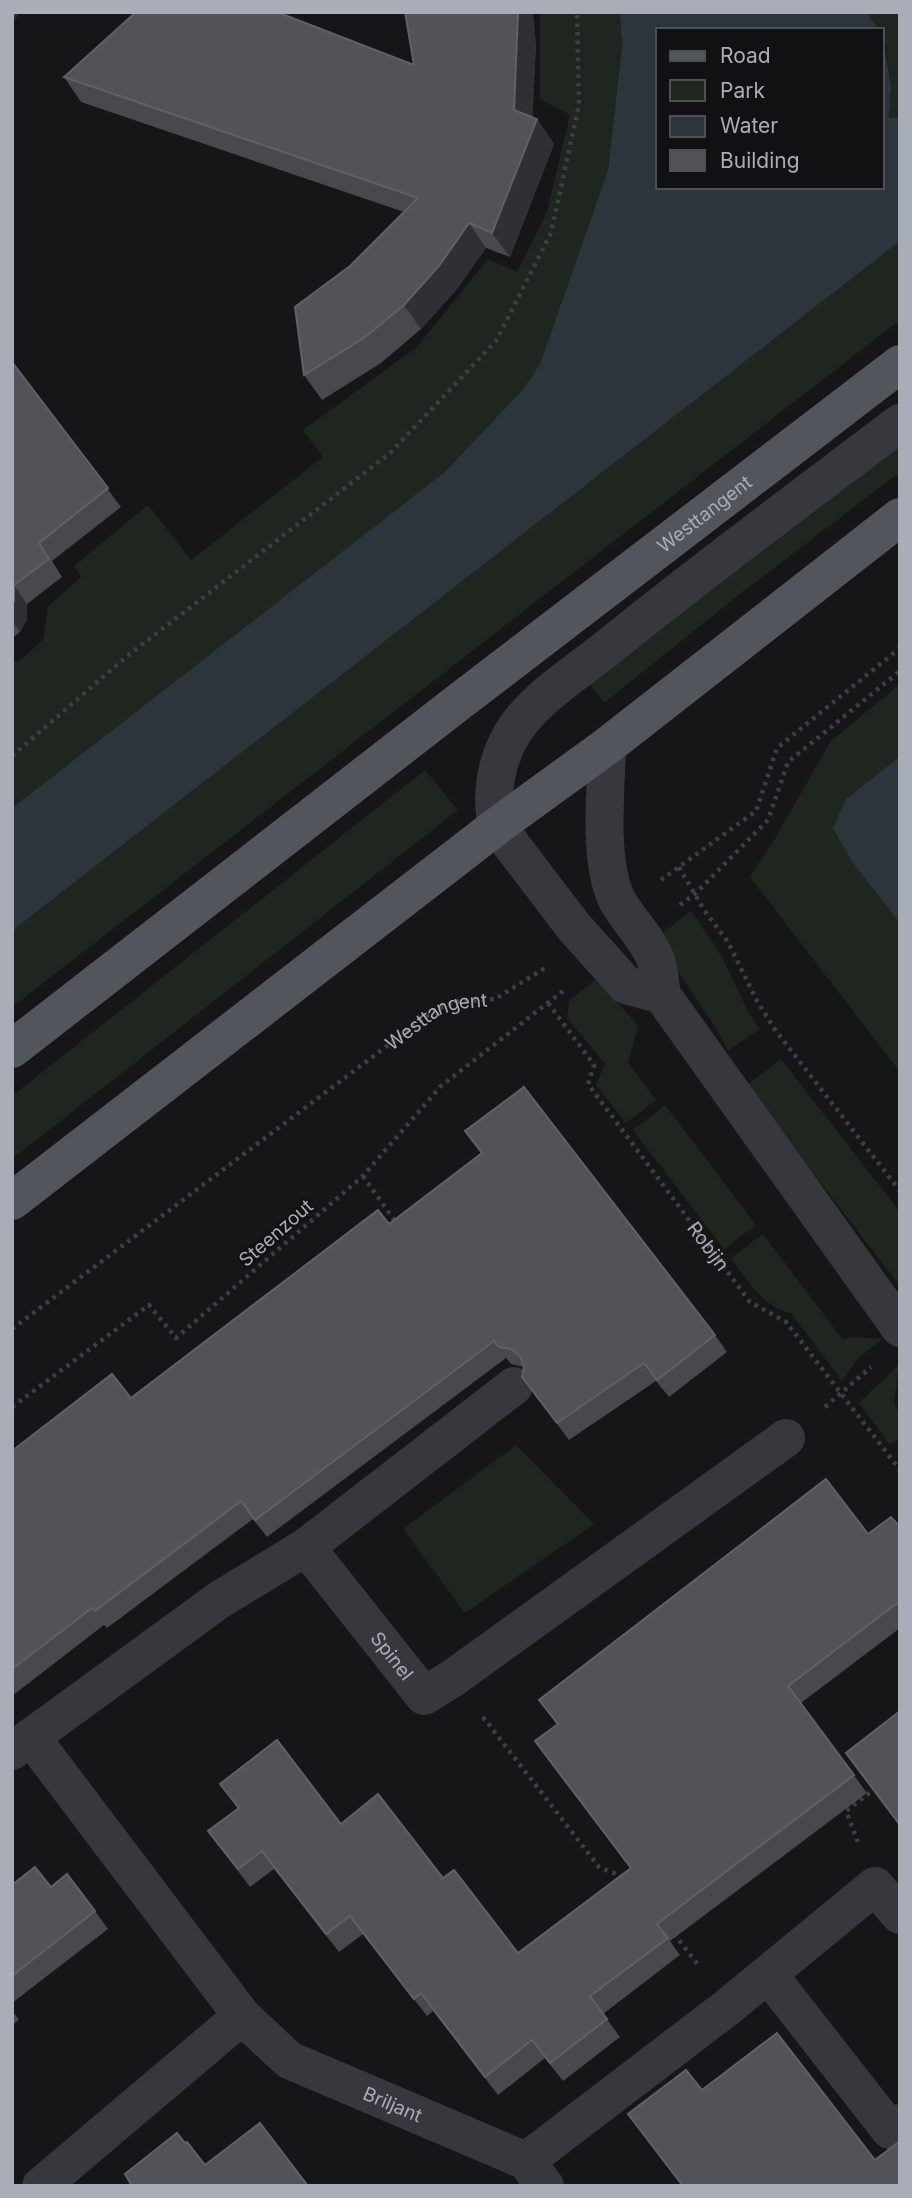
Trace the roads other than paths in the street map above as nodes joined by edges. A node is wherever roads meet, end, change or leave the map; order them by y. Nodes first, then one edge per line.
1 (900, 365) edge
2 (900, 423) edge
3 (900, 517) edge
4 (607, 746) junction
5 (497, 826) junction
6 (662, 995) junction
7 (12, 1049) edge
8 (12, 1201) edge
9 (890, 1343) edge
10 (514, 1386) dead end
11 (786, 1438) road end
12 (306, 1547) junction
13 (22, 1744) edge
14 (900, 1915) edge
15 (768, 1974) junction
16 (242, 2016) junction
17 (900, 2123) edge
18 (536, 2173) edge
19 (41, 2186) edge

1 - 7 main road, Westtangent
2 - 5 street
3 - 4 main road
4 - 5 main road
4 - 6 street
5 - 6 street
5 - 8 main road
6 - 9 street
10 - 12 street
11 - 12 street, Spinel
12 - 13 street
13 - 16 street, Briljant
14 - 15 street
15 - 17 street
15 - 18 street
16 - 18 street, Briljant
16 - 19 street

